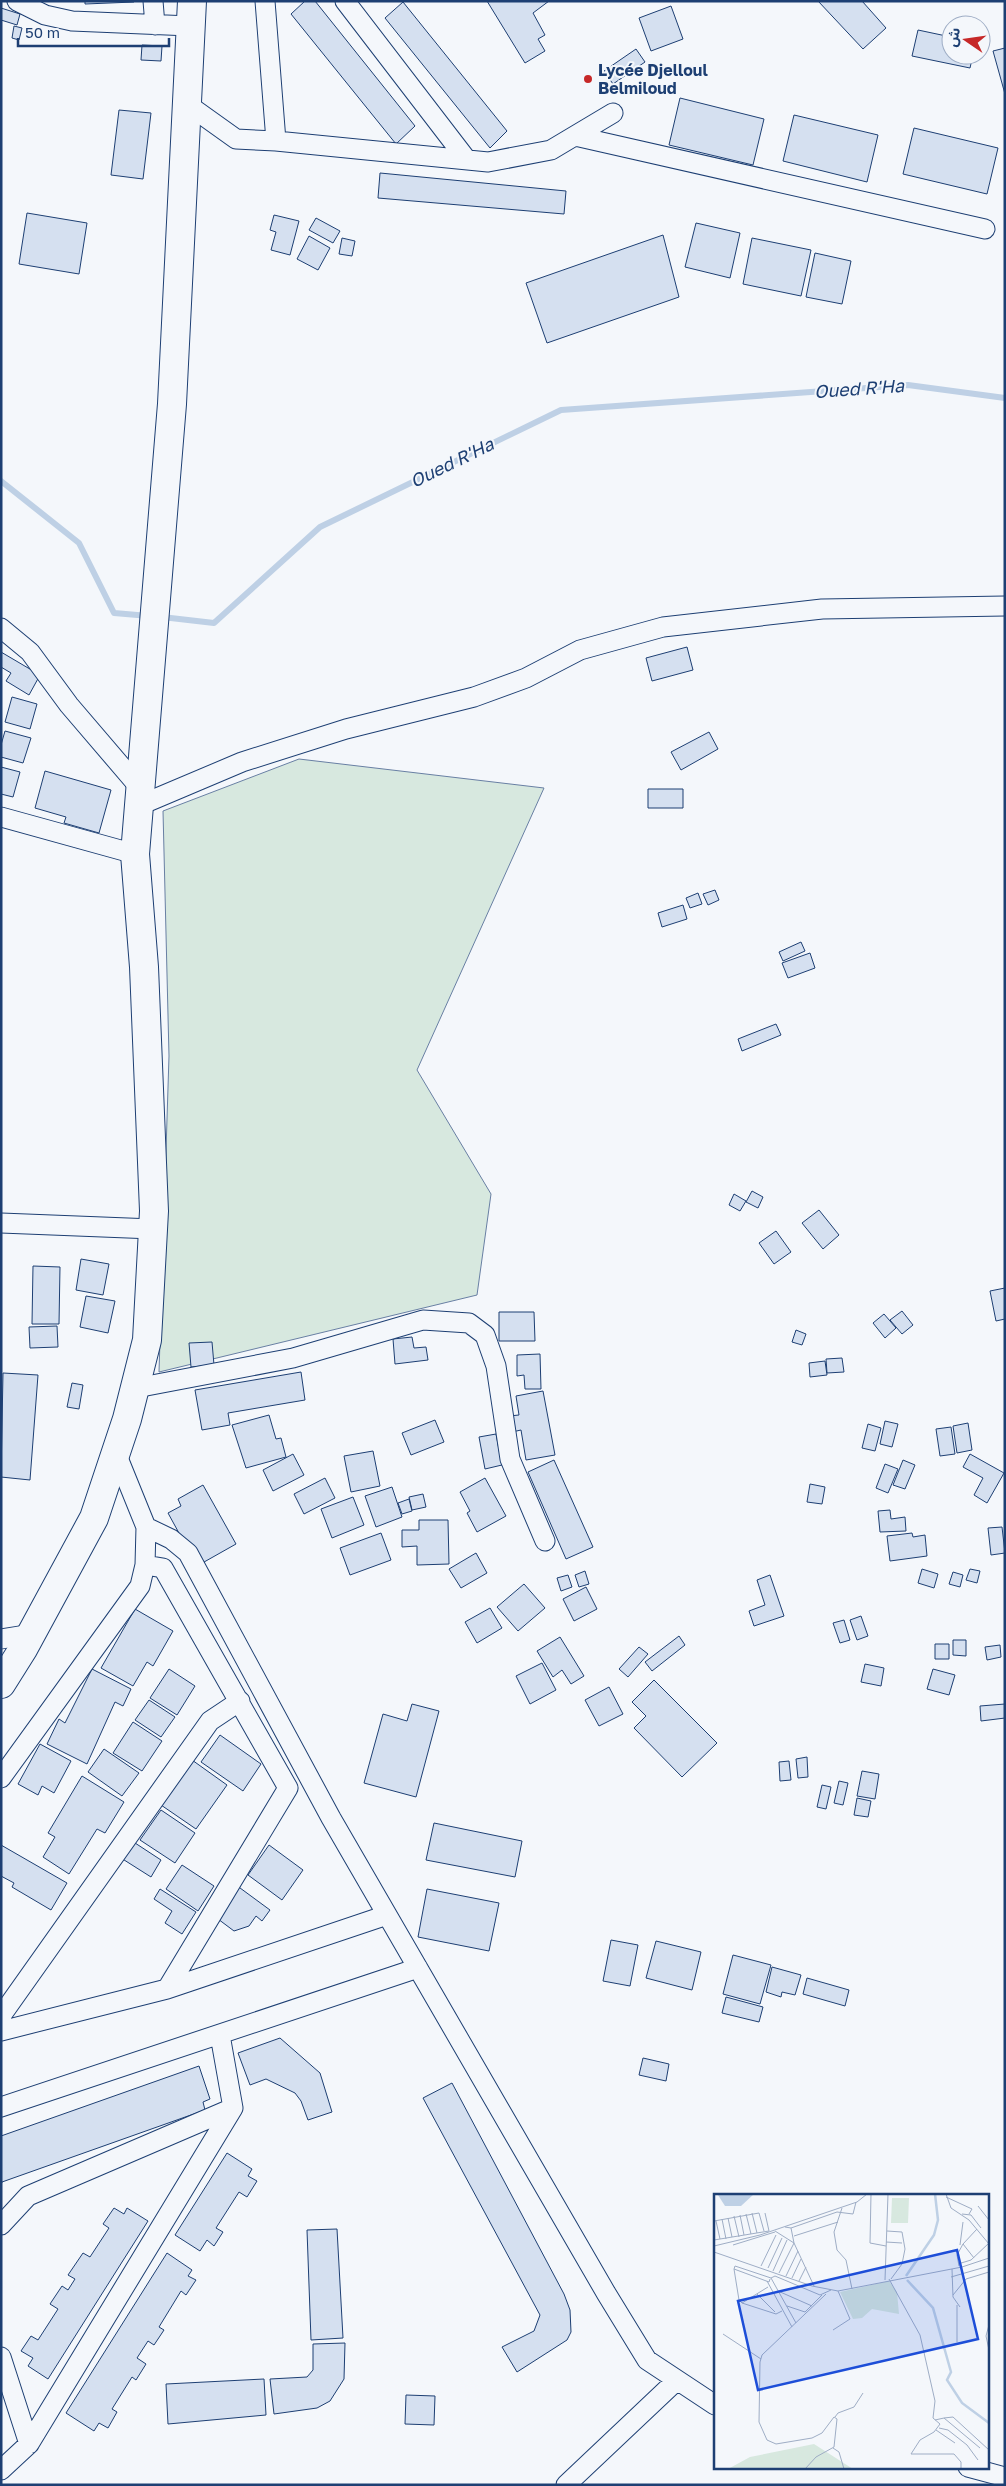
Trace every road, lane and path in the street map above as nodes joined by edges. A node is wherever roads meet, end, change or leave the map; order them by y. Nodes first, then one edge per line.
1 (16, 1) edge
2 (152, 1) edge
3 (266, 1) edge
4 (345, 1) edge
5 (191, 14) edge
6 (155, 25) junction
7 (187, 104) junction
8 (613, 114) dead end
9 (575, 136) junction
10 (276, 141) junction
11 (467, 160) junction
12 (985, 229) dead end
13 (1005, 606) edge
14 (1, 628) edge
15 (139, 797) junction
16 (1, 817) edge
17 (135, 854) junction
18 (1, 1223) edge
19 (153, 1229) junction
20 (136, 1388) junction
21 (116, 1453) junction
22 (146, 1527) junction
23 (171, 1539) junction
24 (545, 1541) dead end
25 (146, 1565) junction
26 (32, 1634) junction
27 (1, 1639) edge
28 (1, 1684) edge
29 (240, 1701) junction
30 (1, 1778) edge
31 (387, 1914) junction
32 (418, 1968) junction
33 (167, 1989) junction
34 (1, 2016) edge
35 (1, 2031) edge
36 (220, 2035) junction
37 (1, 2107) edge
38 (233, 2108) junction
39 (1, 2225) edge
40 (1, 2358) edge
41 (677, 2380) junction
42 (714, 2404) edge
43 (29, 2444) junction
44 (972, 2468) edge
45 (1, 2470) edge
46 (1005, 2476) edge
47 (566, 2485) edge

1 - 6 street
2 - 6 street
3 - 10 street
4 - 11 street
5 - 6 street
5 - 7 main road
7 - 10 street
7 - 15 main road
8 - 9 street
9 - 11 street
9 - 12 street
10 - 11 street
13 - 15 street
14 - 15 street
15 - 17 main road
16 - 17 street
17 - 19 main road
18 - 19 street
19 - 20 main road
20 - 21 main road
20 - 24 street
21 - 22 street
21 - 26 main road
22 - 23 street
22 - 25 street
23 - 25 street
23 - 31 street
25 - 29 street
25 - 30 street
26 - 27 street
26 - 28 main road
29 - 33 street
29 - 34 street
31 - 32 street
31 - 33 street
32 - 36 street
32 - 41 street
33 - 35 street
36 - 37 street
36 - 38 street
38 - 39 street
38 - 43 street
40 - 43 street
41 - 42 street
41 - 47 street
43 - 45 street
44 - 46 street

